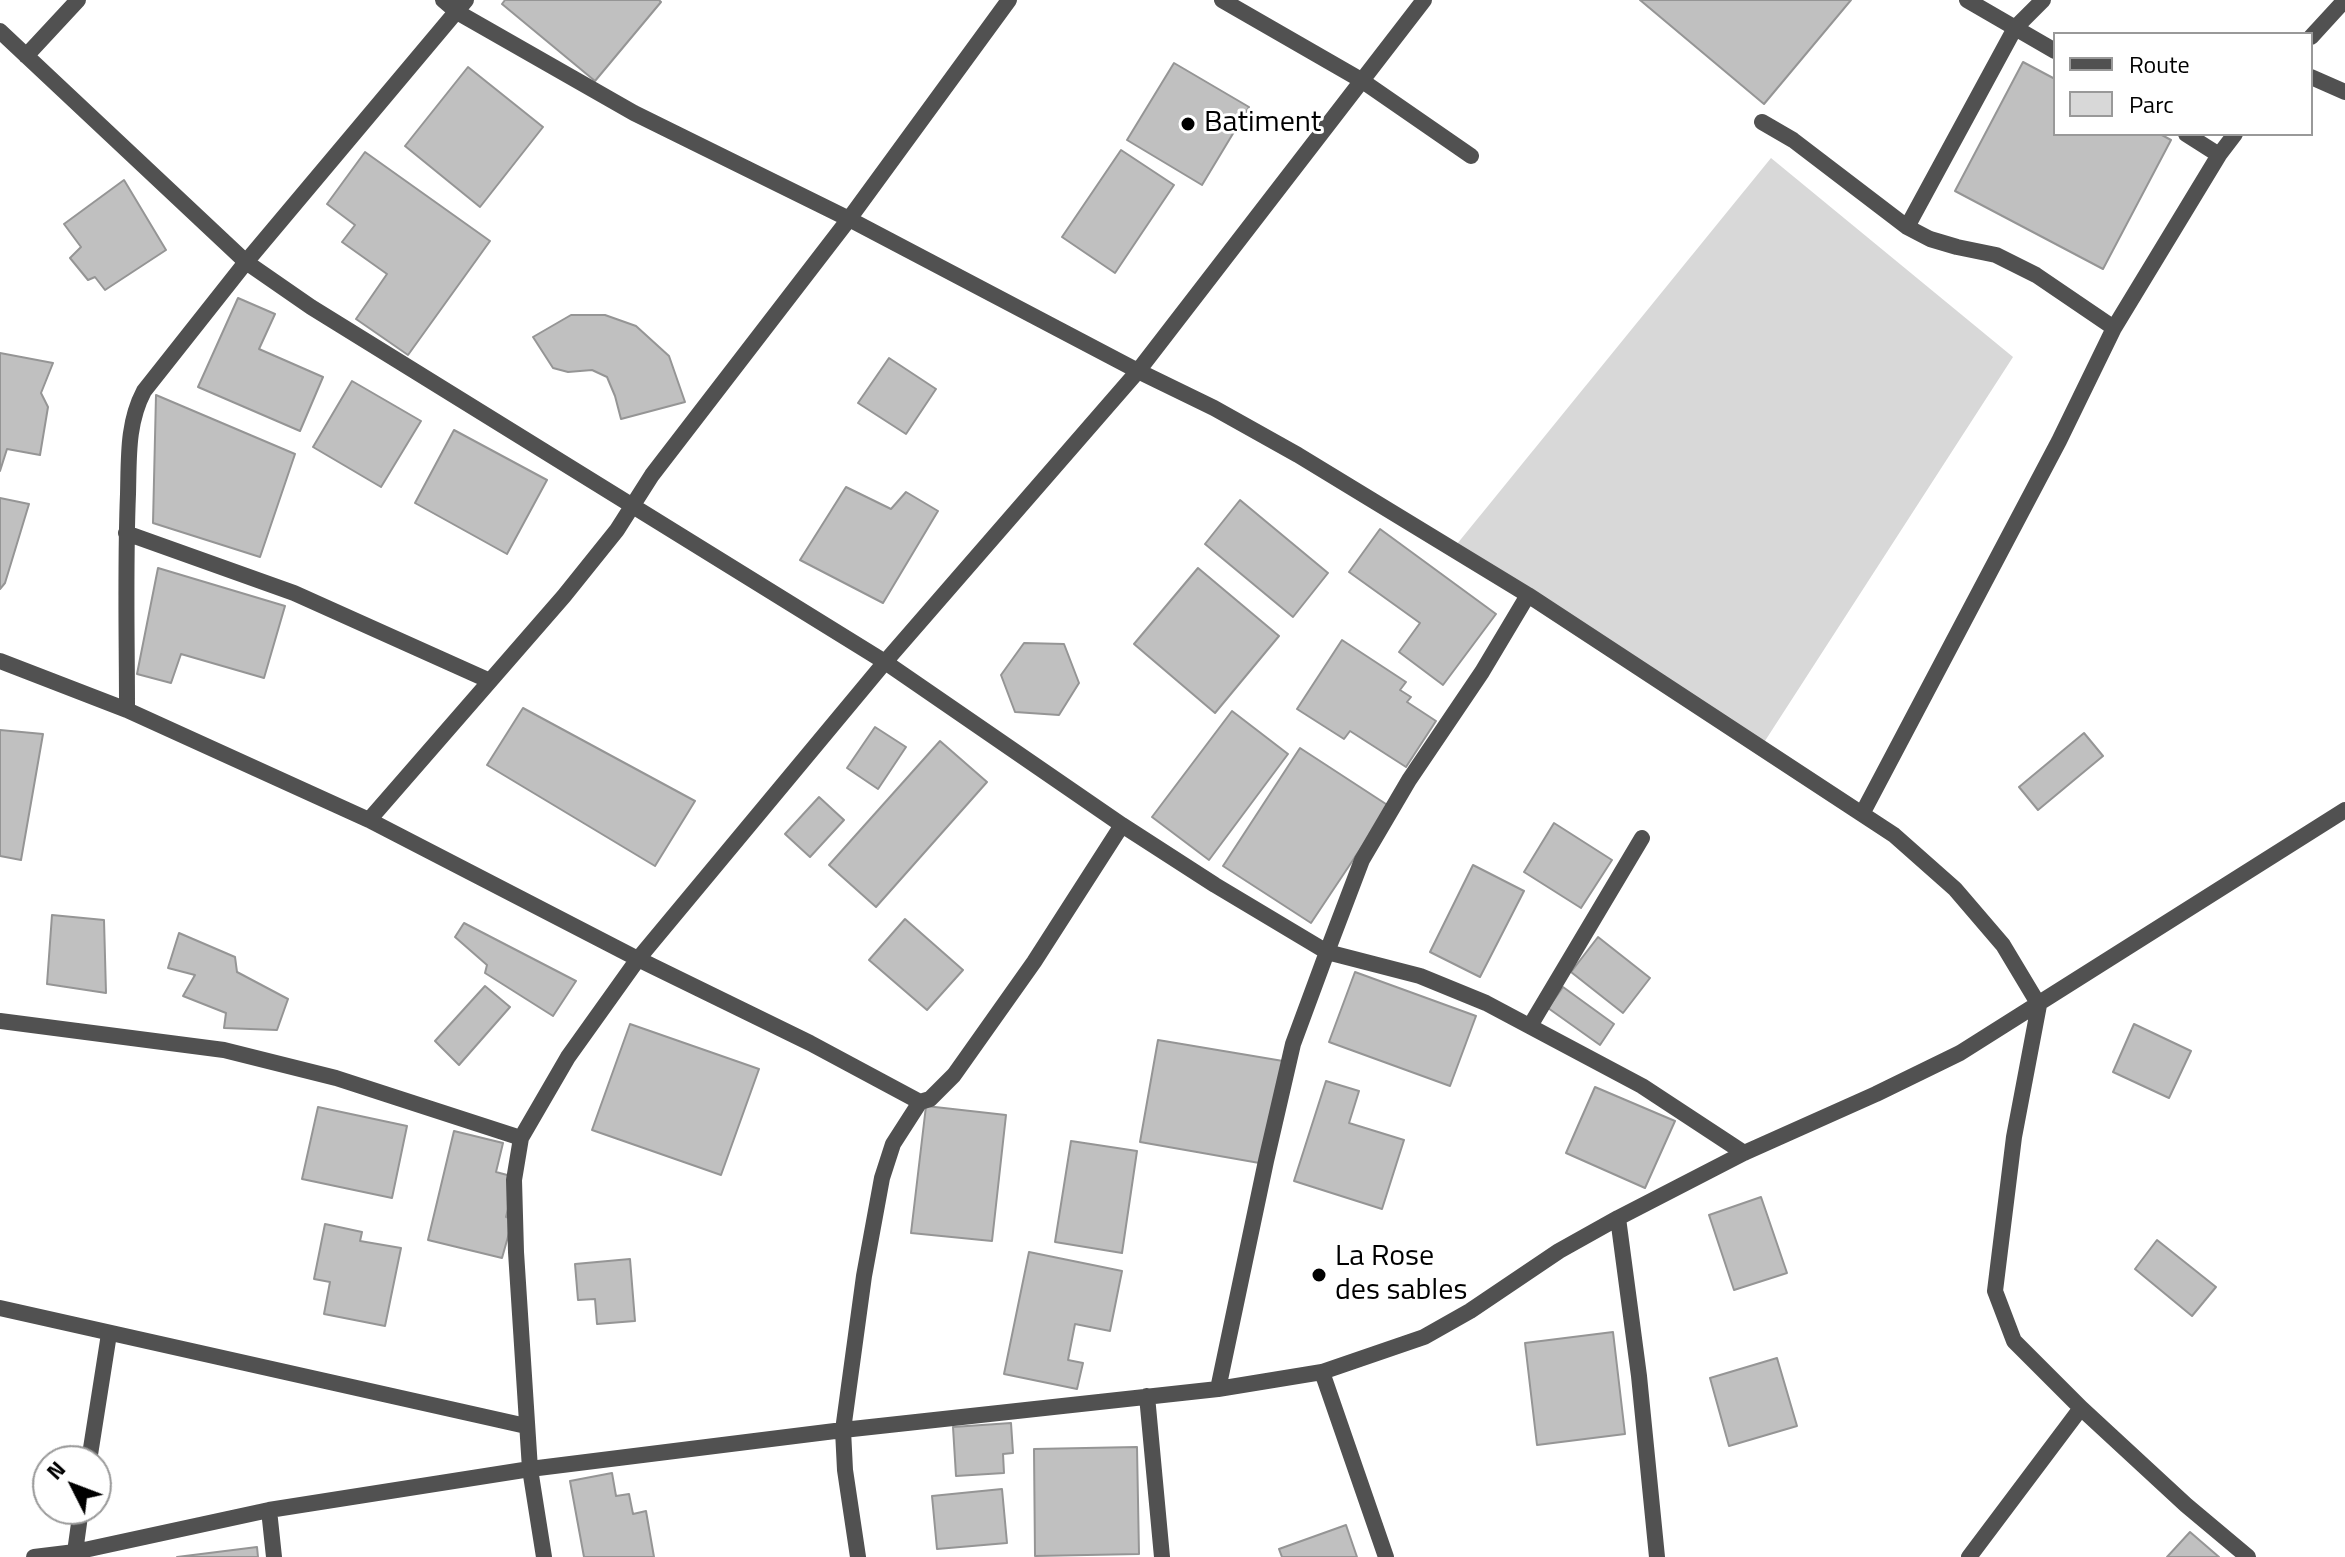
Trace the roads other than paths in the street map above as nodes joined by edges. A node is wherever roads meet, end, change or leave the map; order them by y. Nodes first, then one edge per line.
1 (78, 0) edge
2 (443, 0) edge
3 (1009, 0) edge
4 (1222, 0) edge
5 (1424, 0) edge
6 (1967, 0) edge
7 (2043, 0) edge
8 (2345, 0) edge
9 (461, 6) edge
10 (2015, 28) junction
11 (0, 31) edge
12 (2313, 35) edge
13 (2053, 50) edge
14 (26, 56) junction
15 (2313, 78) edge
16 (1361, 80) junction
17 (2345, 92) edge
18 (1762, 122) dead end
19 (2189, 136) edge
20 (2233, 136) edge
21 (2219, 155) junction
22 (1471, 156) dead end
23 (849, 219) junction
24 (1907, 227) junction
25 (246, 262) junction
26 (2114, 328) junction
27 (1138, 371) junction
28 (633, 507) junction
29 (126, 533) junction
30 (1528, 595) junction
31 (0, 661) edge
32 (885, 662) junction
33 (490, 681) junction
34 (127, 710) junction
35 (2345, 810) edge
36 (1862, 814) junction
37 (369, 820) junction
38 (1122, 825) junction
39 (1642, 838) dead end
40 (1327, 952) junction
41 (638, 959) junction
42 (2039, 1005) junction
43 (0, 1021) edge
44 (1530, 1026) junction
45 (920, 1102) junction
46 (521, 1138) junction
47 (1744, 1153) junction
48 (1618, 1218) junction
49 (0, 1308) edge
50 (109, 1334) junction
51 (1322, 1372) junction
52 (1218, 1389) junction
53 (1147, 1396) junction
54 (2081, 1408) junction
55 (526, 1426) junction
56 (843, 1430) junction
57 (92, 1445) edge
58 (530, 1469) junction
59 (269, 1510) junction
60 (79, 1525) edge
61 (75, 1552) junction
62 (34, 1557) edge
63 (274, 1557) edge
64 (544, 1557) edge
65 (858, 1557) edge
66 (1162, 1557) edge
67 (1386, 1557) edge
68 (1657, 1557) edge
69 (1969, 1557) edge
70 (2248, 1557) edge

1 - 14 street
2 - 9 street
3 - 23 street
4 - 16 street
5 - 16 street
6 - 10 street
7 - 10 street
8 - 12 street
9 - 23 street
9 - 25 street
10 - 13 street
10 - 24 street
11 - 14 street
14 - 25 street
15 - 17 street
16 - 22 street
16 - 27 street
18 - 24 street
19 - 21 street
20 - 21 street
21 - 26 street
23 - 27 street
23 - 28 street
24 - 26 street
25 - 28 street
25 - 29 street
26 - 36 street
27 - 30 street
27 - 32 street
28 - 32 street
28 - 33 street
29 - 33 street
29 - 34 street
30 - 36 street
30 - 40 street
31 - 34 street
32 - 38 street
32 - 41 street
33 - 37 street
34 - 37 street
35 - 42 street
36 - 42 street
37 - 41 street
38 - 40 street
38 - 45 street
39 - 44 street
40 - 44 street
40 - 52 street
41 - 45 street
41 - 46 street
42 - 47 street
42 - 54 street
43 - 46 street
44 - 47 street
45 - 56 street
46 - 55 street
47 - 48 street
48 - 51 street
48 - 68 street
49 - 50 street
50 - 55 street
50 - 57 street
51 - 52 street
51 - 67 street
52 - 53 street
53 - 56 street
53 - 66 street
54 - 69 street
54 - 70 street
55 - 58 street
56 - 58 street
56 - 65 street
58 - 59 street
58 - 64 street
59 - 61 street
59 - 63 street
60 - 61 street
61 - 62 street

